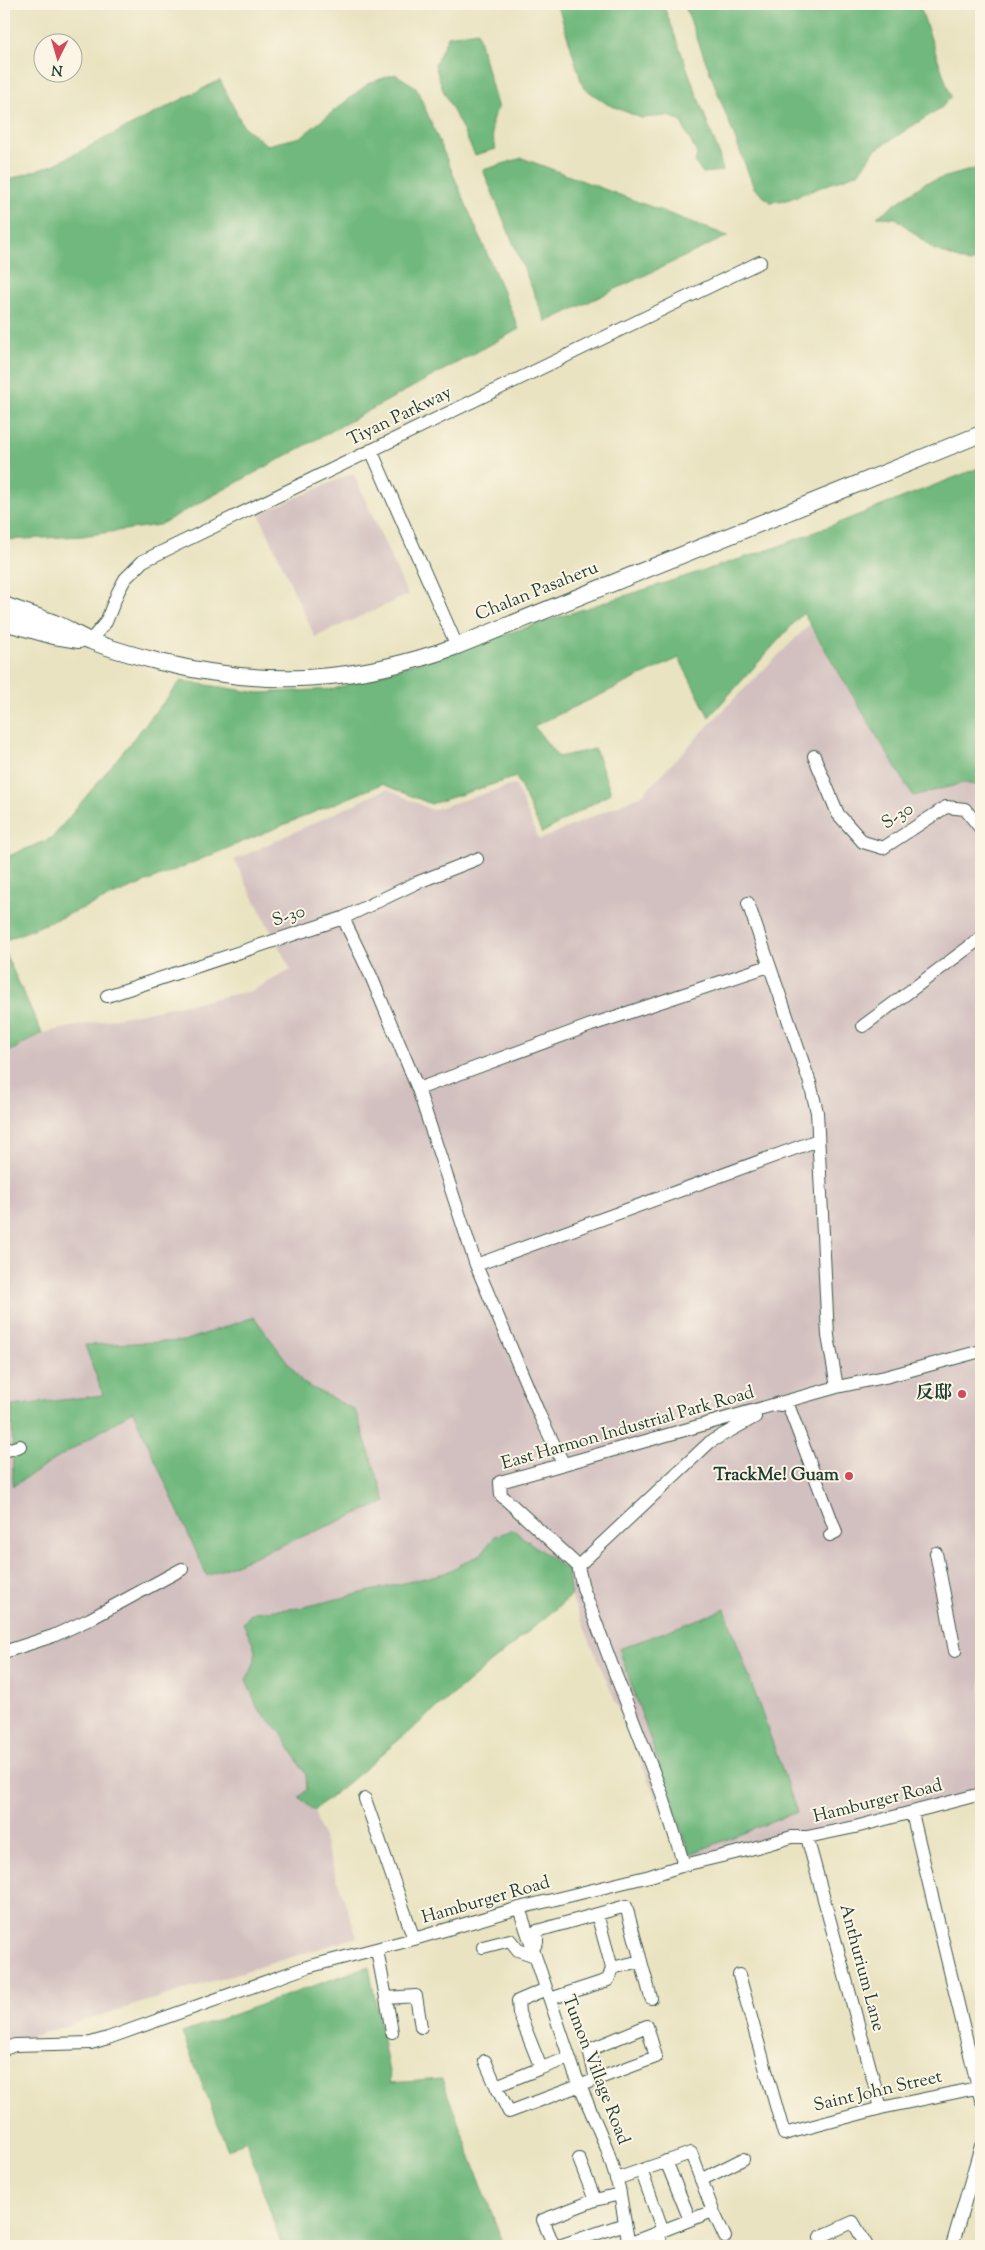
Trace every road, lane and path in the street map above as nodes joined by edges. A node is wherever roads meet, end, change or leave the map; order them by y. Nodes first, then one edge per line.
1 (760, 262) dead end
2 (981, 434) edge
3 (371, 450) junction
4 (4, 605) edge
5 (4, 622) edge
6 (90, 641) junction
7 (457, 646) junction
8 (814, 756) dead end
9 (981, 829) edge
10 (477, 859) dead end
11 (748, 903) dead end
12 (343, 918) junction
13 (981, 938) edge
14 (769, 966) junction
15 (107, 996) dead end
16 (862, 1026) dead end
17 (418, 1089) junction
18 (818, 1140) junction
19 (476, 1265) junction
20 (981, 1351) edge
21 (837, 1387) junction
22 (787, 1402) junction
23 (20, 1446) dead end
24 (4, 1452) edge
25 (563, 1463) junction
26 (830, 1535) dead end
27 (936, 1553) dead end
28 (578, 1566) junction
29 (182, 1569) dead end
30 (955, 1650) dead end
31 (4, 1652) edge
32 (981, 1794) edge
33 (365, 1799) dead end
34 (912, 1813) junction
35 (807, 1837) junction
36 (684, 1865) junction
37 (519, 1908) junction
38 (597, 1914) junction
39 (414, 1940) junction
40 (484, 1946) dead end
41 (377, 1950) junction
42 (534, 1953) junction
43 (641, 1961) junction
44 (612, 1968) junction
45 (739, 1976) dead end
46 (548, 1994) junction
47 (386, 1998) junction
48 (651, 1998) dead end
49 (421, 2027) dead end
50 (392, 2032) dead end
51 (4, 2049) edge
52 (570, 2058) junction
53 (485, 2061) dead end
54 (541, 2068) junction
55 (596, 2079) junction
56 (579, 2085) junction
57 (496, 2086) junction
58 (980, 2087) edge
59 (981, 2100) edge
60 (881, 2108) junction
61 (981, 2146) edge
62 (579, 2159) dead end
63 (743, 2159) dead end
64 (666, 2161) junction
65 (641, 2170) junction
66 (616, 2179) junction
67 (701, 2180) junction
68 (620, 2194) junction
69 (595, 2200) junction
70 (713, 2210) junction
71 (690, 2220) junction
72 (625, 2224) junction
73 (661, 2232) junction
74 (725, 2237) dead end
75 (820, 2237) dead end
76 (628, 2245) edge
77 (554, 2246) edge
78 (559, 2246) edge
79 (662, 2246) edge
80 (867, 2246) edge
81 (952, 2246) edge

1 - 3 street, Tiyan Parkway
2 - 7 main road, Chalan Pasaheru
3 - 6 street, Tiyan Parkway
3 - 7 street
4 - 6 main road, Chalan Pasaheru
5 - 6 main road, Chalan Pasaheru
6 - 7 main road, Chalan Pasaheru
8 - 9 street, S-30
10 - 12 street, S-30
11 - 14 street
12 - 15 street, S-30
12 - 17 street
13 - 16 street
14 - 17 street
14 - 18 street
17 - 19 street
18 - 19 street
18 - 21 street
19 - 25 street
20 - 21 street, East Harmon Industrial Park Road
21 - 22 street, East Harmon Industrial Park Road
22 - 25 street, East Harmon Industrial Park Road
22 - 26 street
22 - 28 street
23 - 24 street
25 - 28 street, East Harmon Industrial Park Road
27 - 30 street
28 - 36 street
29 - 31 street
32 - 34 street, Hamburger Road
33 - 39 street
34 - 35 street, Hamburger Road
34 - 58 street
35 - 36 street, Hamburger Road
35 - 60 street, Anthurium Lane
36 - 37 street, Hamburger Road
37 - 39 street, Hamburger Road
37 - 42 street, Tumon Village Road
38 - 42 street
38 - 43 street
38 - 44 street
39 - 41 street, Hamburger Road
40 - 42 street
41 - 47 street
41 - 51 street, Hamburger Road
42 - 46 street, Tumon Village Road
43 - 44 street
43 - 48 street
44 - 46 street
45 - 60 street, Saint John Street
46 - 52 street, Tumon Village Road
46 - 54 street
47 - 49 street
47 - 50 street
52 - 54 street
52 - 56 street, Tumon Village Road
53 - 57 street
54 - 57 street
55 - 55 street
55 - 56 street
56 - 57 street
56 - 66 street, Tumon Village Road
58 - 59 street
58 - 60 street, Saint John Street
61 - 81 street
62 - 69 street
63 - 67 street
64 - 65 street
64 - 67 street
64 - 71 street
65 - 66 street
65 - 73 street
66 - 68 street, Tumon Village Road
67 - 70 street
68 - 69 street
68 - 72 street, Tumon Village Road
69 - 77 street
70 - 71 street
70 - 74 street
71 - 73 street
72 - 76 street, Tumon Village Road
72 - 78 street
73 - 76 street
73 - 79 street
75 - 80 street

